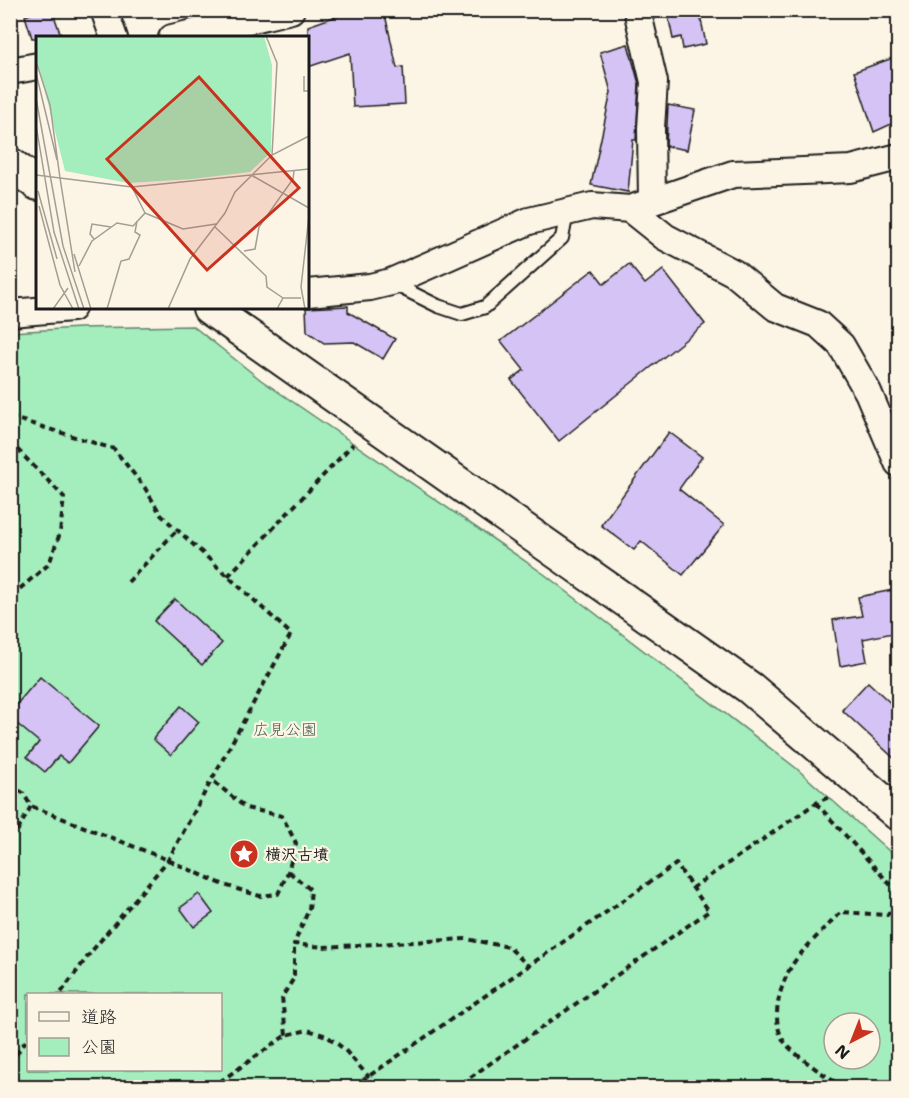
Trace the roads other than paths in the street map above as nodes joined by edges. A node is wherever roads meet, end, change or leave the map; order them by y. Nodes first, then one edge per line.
1 (104, 10) edge
2 (291, 10) edge
3 (637, 10) edge
4 (113, 36) edge
5 (180, 36) edge
6 (36, 66) edge
7 (10, 71) edge
8 (898, 157) edge
9 (10, 164) edge
10 (36, 182) edge
11 (641, 205) junction
12 (567, 213) junction
13 (391, 282) junction
14 (309, 293) edge
15 (60, 309) edge
16 (210, 309) edge
17 (10, 313) edge
18 (898, 464) edge
19 (898, 814) edge

1 - 4 street
2 - 5 street
3 - 11 street
6 - 7 street
8 - 11 street
9 - 10 street
11 - 12 street
11 - 18 street
12 - 13 street
12 - 13 lane
13 - 14 street
15 - 17 street
16 - 19 street

